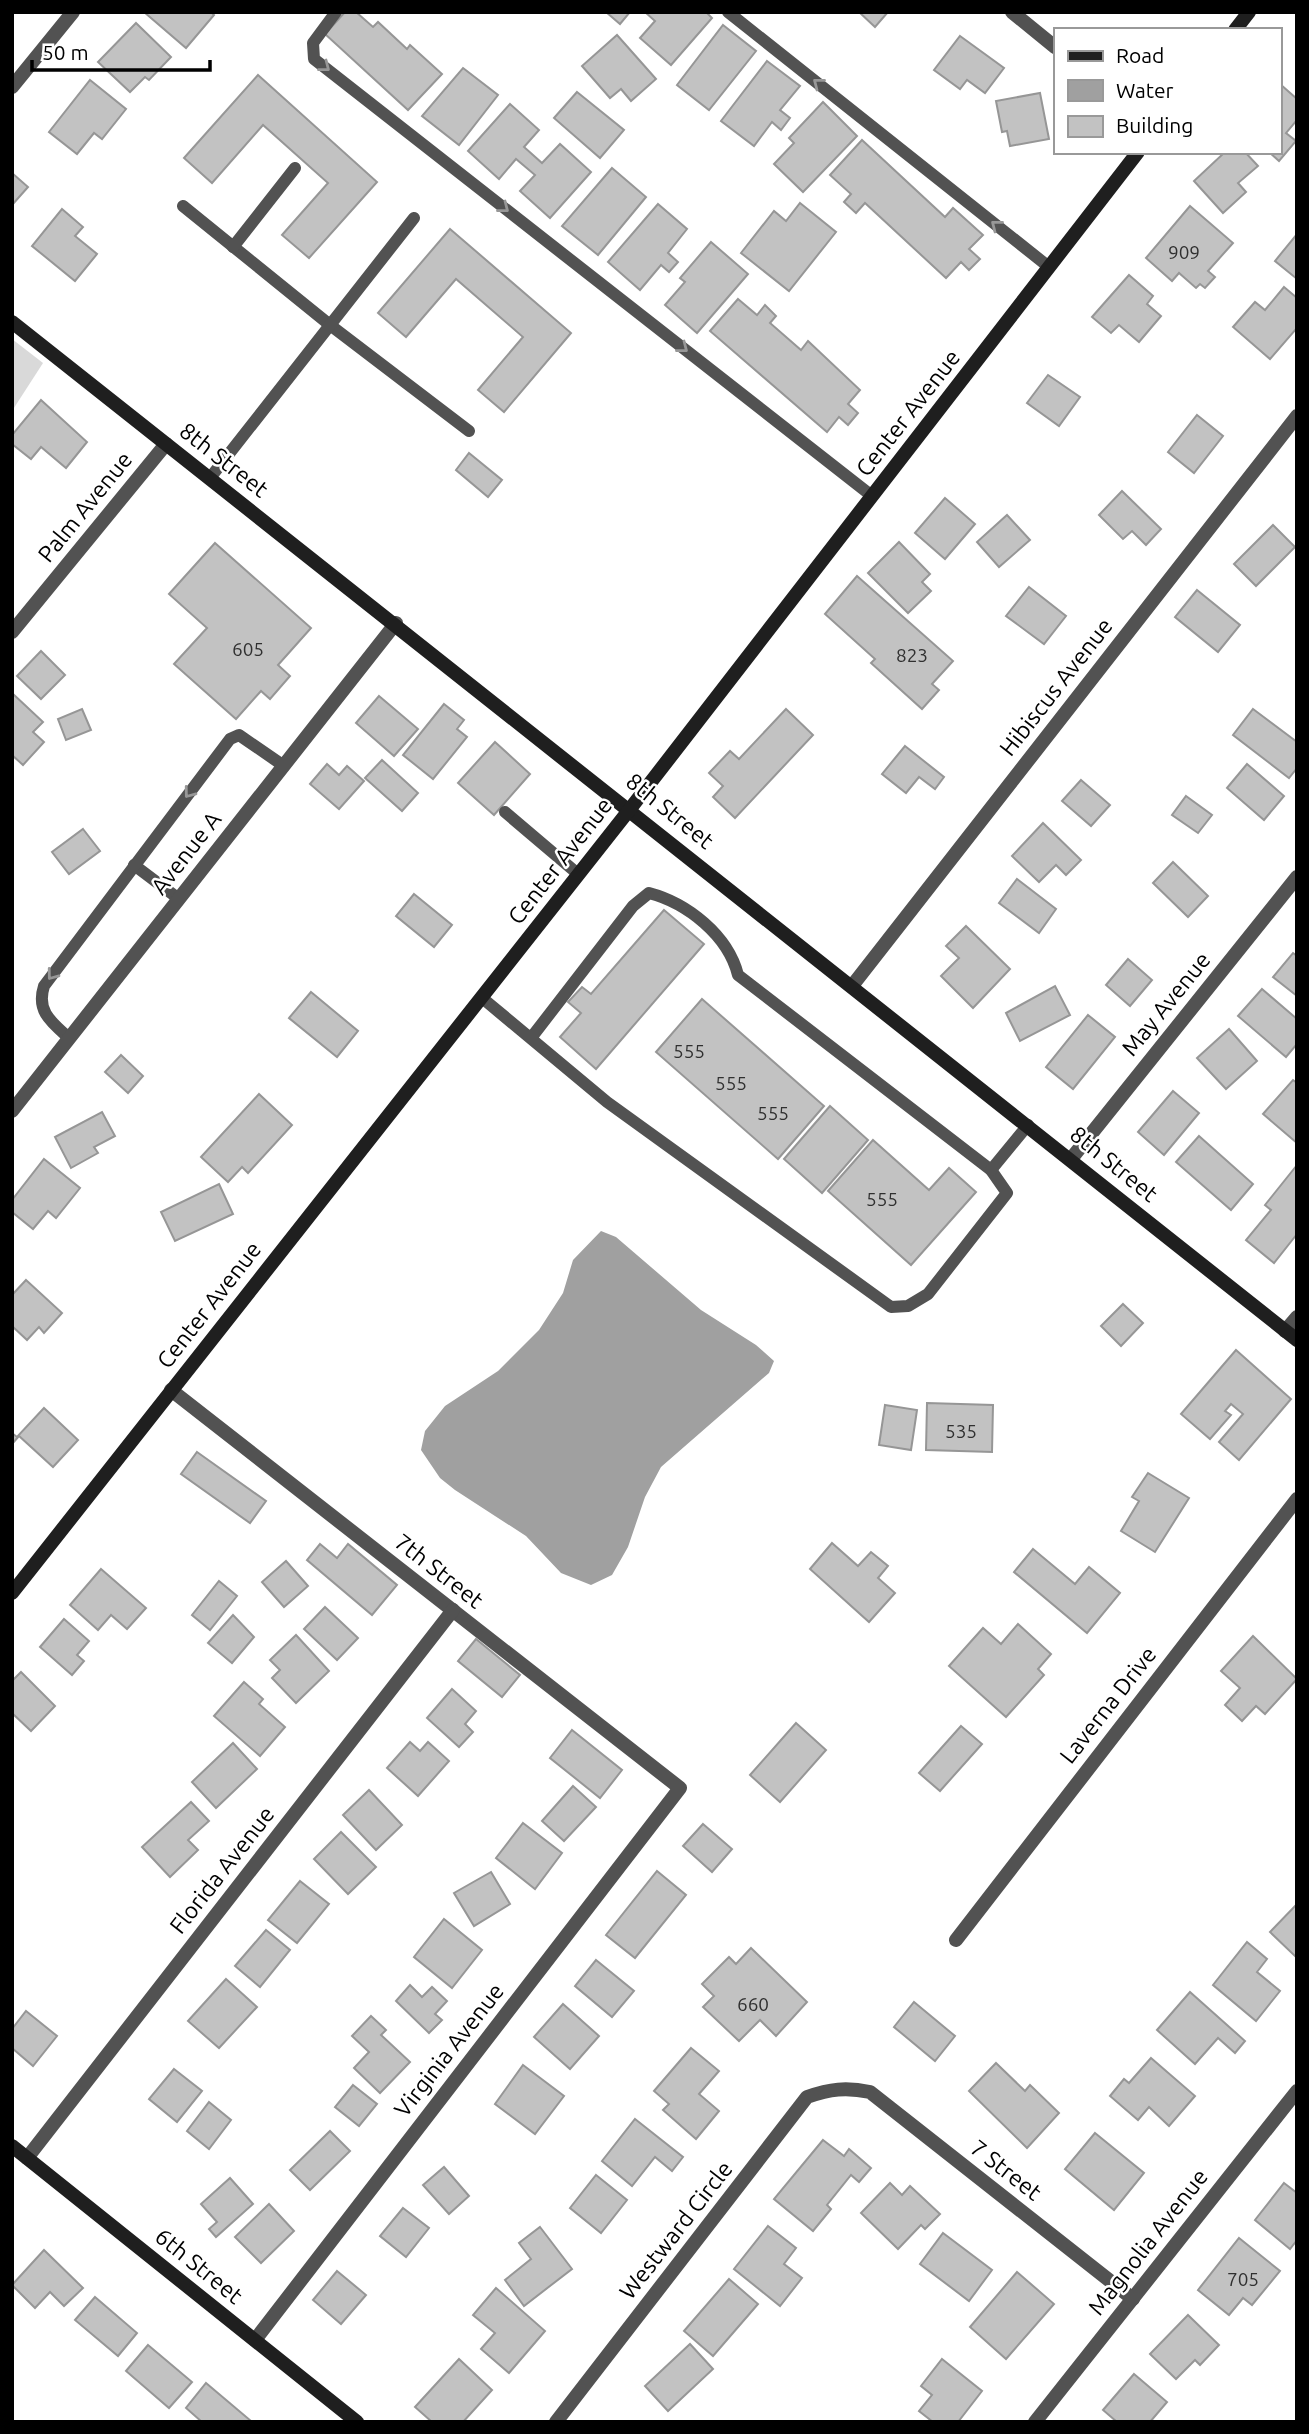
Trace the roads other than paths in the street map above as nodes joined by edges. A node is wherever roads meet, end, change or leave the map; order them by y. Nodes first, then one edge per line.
1 (73, 12) edge
2 (336, 12) edge
3 (728, 12) edge
4 (1012, 12) edge
5 (1249, 12) edge
6 (1237, 28) edge
7 (1054, 46) edge
8 (12, 87) edge
9 (1136, 154) edge
10 (295, 168) dead end
11 (183, 206) dead end
12 (414, 218) dead end
13 (233, 247) junction
14 (1049, 267) junction
15 (12, 322) edge
16 (330, 325) junction
17 (1297, 416) edge
18 (469, 431) dead end
19 (166, 444) junction
20 (210, 478) junction
21 (872, 496) junction
22 (396, 623) junction
23 (12, 632) edge
24 (284, 766) junction
25 (630, 809) junction
26 (505, 812) dead end
27 (134, 865) junction
28 (578, 874) junction
29 (1297, 877) edge
30 (179, 899) junction
31 (852, 986) junction
32 (481, 997) junction
33 (69, 1038) junction
34 (531, 1038) junction
35 (12, 1111) edge
36 (1028, 1125) junction
37 (1071, 1159) junction
38 (991, 1170) junction
39 (1297, 1317) edge
40 (1291, 1335) edge
41 (171, 1390) junction
42 (1297, 1499) edge
43 (12, 1592) edge
44 (453, 1610) junction
45 (680, 1788) joint
46 (956, 1940) dead end
47 (846, 2087) joint
48 (1297, 2091) edge
49 (12, 2146) edge
50 (27, 2158) junction
51 (1133, 2299) junction
52 (255, 2340) junction
53 (358, 2422) edge
54 (556, 2422) edge
55 (1035, 2422) edge

1 - 8 street
2 -> 21 lane
14 -> 3 lane
4 - 7 street
5 - 6 street
9 - 14 street, Center Avenue
10 - 13 lane
11 - 13 lane
12 - 16 lane
13 - 16 lane
14 - 21 street, Center Avenue
15 - 19 street, 8th Street
16 - 18 lane
16 - 20 lane
17 - 31 street, Hibiscus Avenue
19 - 20 street, 8th Street
19 - 23 street, Palm Avenue
20 - 22 street, 8th Street
21 - 25 street, Center Avenue
22 - 24 street, Avenue A
22 - 25 street, 8th Street
24 -> 27 lane
24 - 30 street, Avenue A
25 - 28 street, Center Avenue
25 - 31 street, 8th Street
26 - 28 lane
27 - 30 lane
27 -> 33 lane
28 - 32 street, Center Avenue
29 - 37 street, May Avenue
30 - 33 street, Avenue A
31 - 36 street, 8th Street
32 - 34 lane
32 - 41 street, Center Avenue
33 - 35 street, Avenue A
34 - 38 lane
34 - 38 lane
36 - 37 street, 8th Street
36 - 38 lane
37 - 40 street, 8th Street
39 - 40 street
41 - 43 street, Center Avenue
41 - 44 street, 7th Street
42 - 46 street, Laverna Drive
44 - 45 street, 7th Street
44 - 50 street, Florida Avenue
45 - 52 street, Virginia Avenue
47 - 51 street, 7 Street
47 - 54 street, Westward Circle
48 - 51 street, Magnolia Avenue
49 - 50 street, 6th Street
50 - 52 street, 6th Street
51 - 55 street, Magnolia Avenue
52 - 53 street, 6th Street

